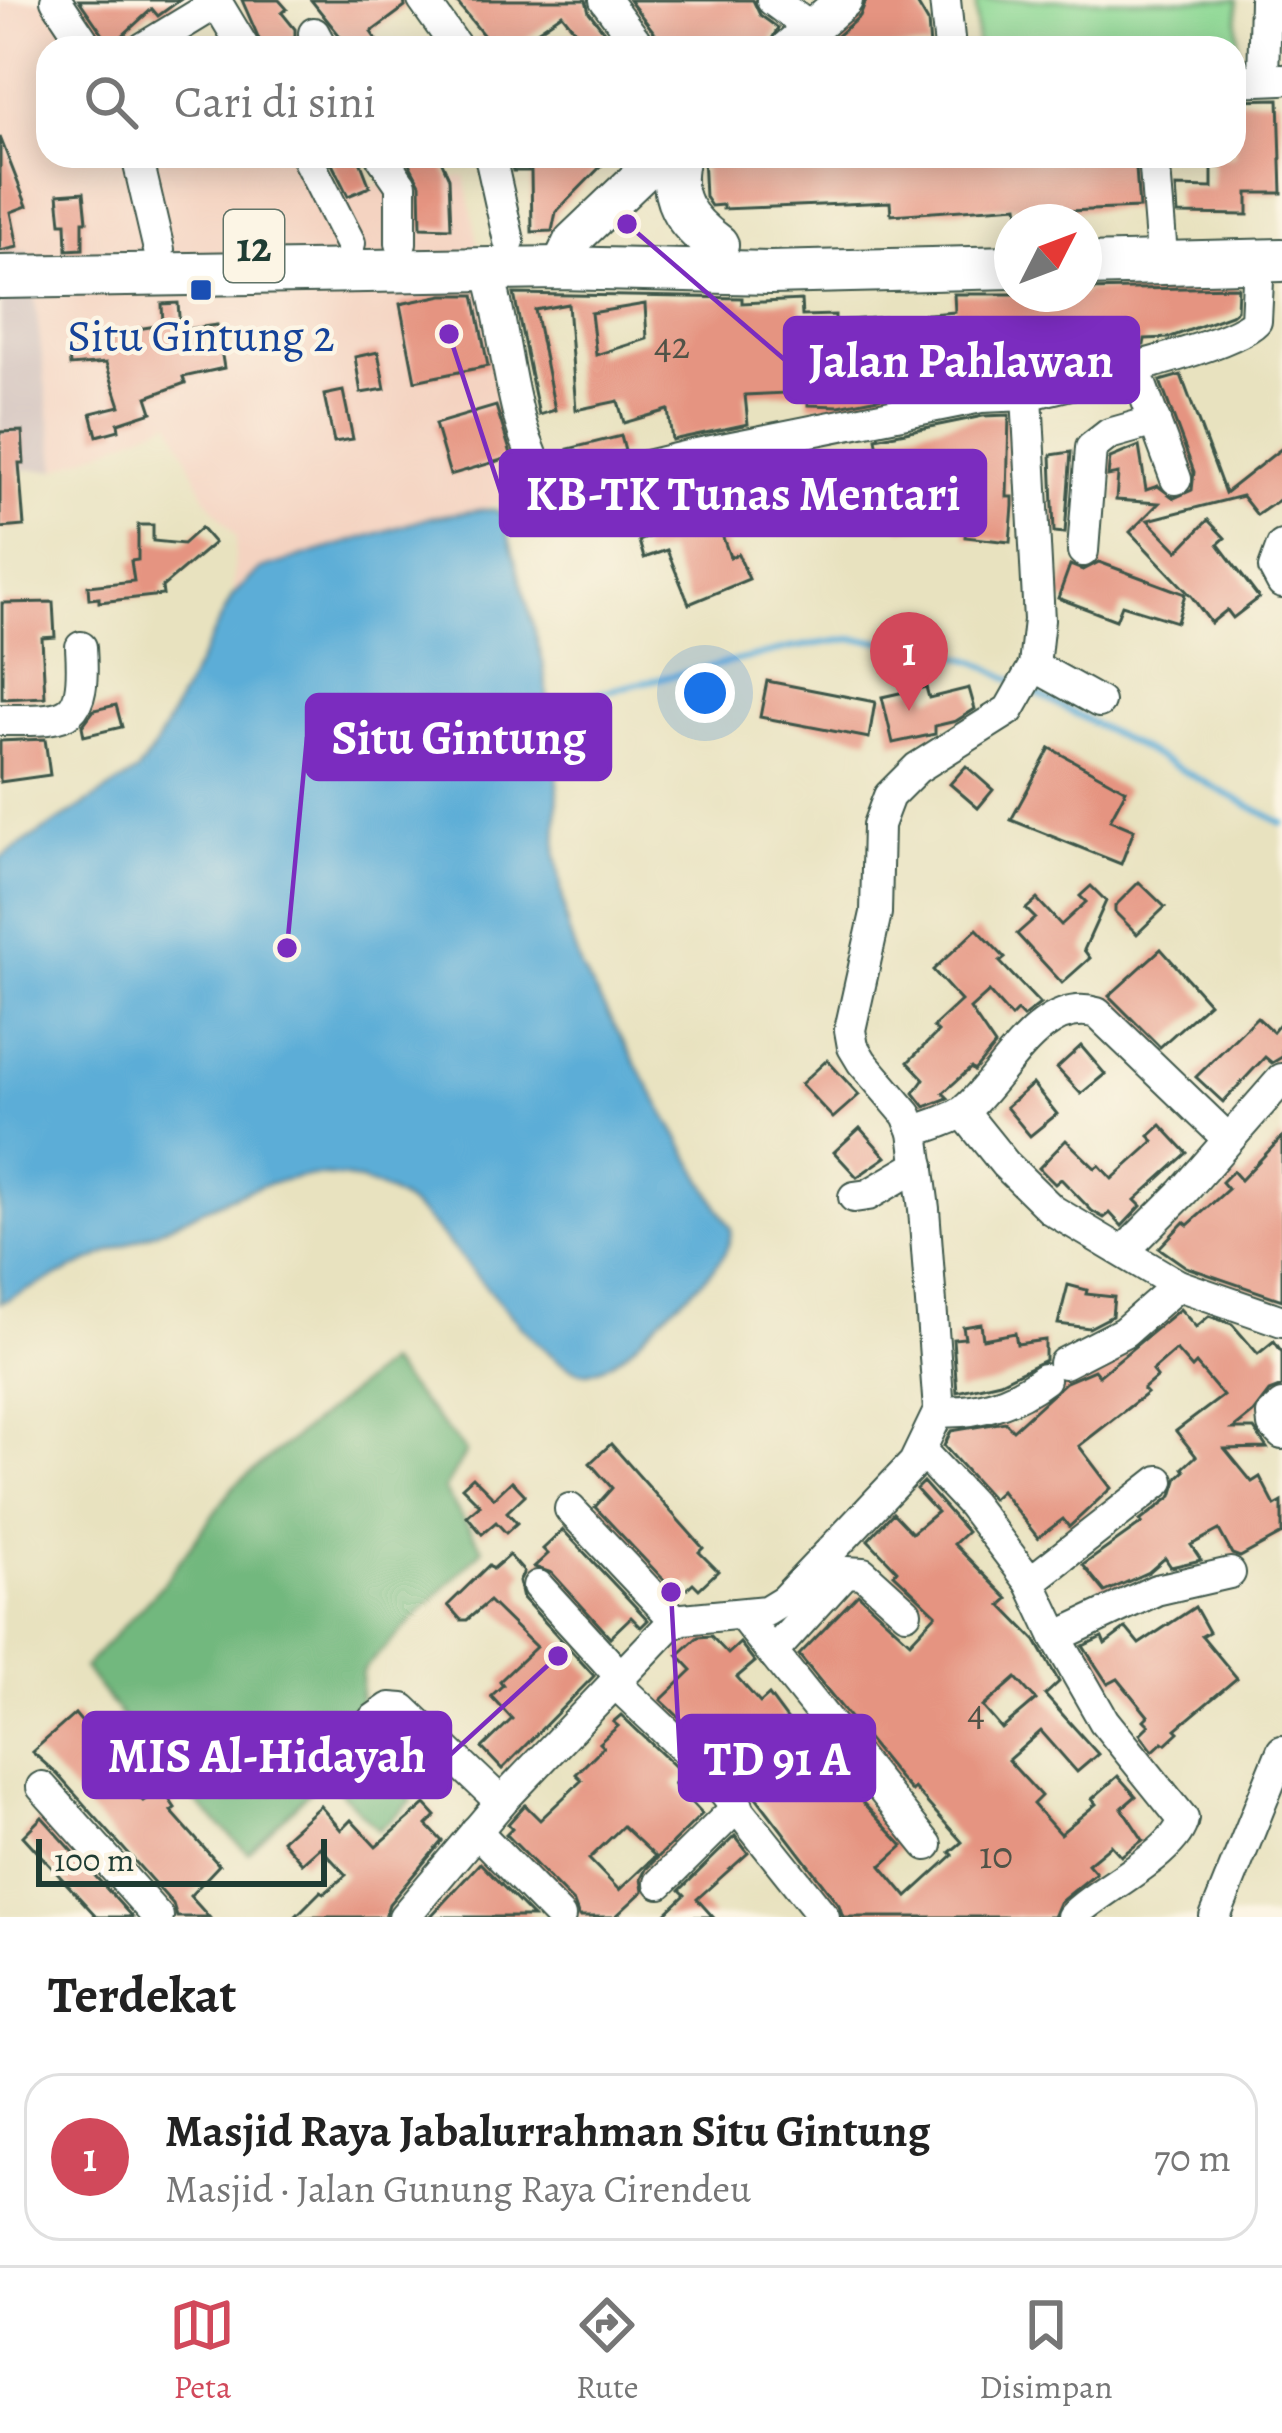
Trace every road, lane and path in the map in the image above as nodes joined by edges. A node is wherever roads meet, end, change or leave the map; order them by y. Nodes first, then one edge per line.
1 (56, 0) edge
2 (424, 0) edge
3 (605, 0) edge
4 (772, 0) edge
5 (844, 0) edge
6 (945, 0) edge
7 (1264, 0) edge
8 (216, 2) edge
9 (80, 36) edge
10 (161, 36) edge
11 (237, 36) edge
12 (449, 36) edge
13 (632, 36) edge
14 (799, 36) edge
15 (804, 36) edge
16 (949, 36) edge
17 (1260, 80) edge
18 (140, 168) edge
19 (313, 168) edge
20 (390, 168) edge
21 (491, 168) edge
22 (649, 168) edge
23 (675, 168) edge
24 (1155, 168) edge
25 (350, 243) junction
26 (401, 243) junction
27 (1102, 243) edge
28 (1161, 243) junction
29 (994, 244) edge
30 (717, 245) junction
31 (159, 250) junction
32 (0, 252) edge
33 (566, 254) junction
34 (1274, 254) edge
35 (498, 256) junction
36 (1102, 264) edge
37 (994, 267) edge
38 (0, 277) edge
39 (1134, 365) junction
40 (1027, 395) junction
41 (1155, 421) junction
42 (1176, 479) dead end
43 (1282, 546) edge
44 (1083, 550) dead end
45 (1282, 583) edge
46 (81, 647) dead end
47 (1026, 679) junction
48 (1099, 702) dead end
49 (0, 720) edge
50 (1282, 1079) edge
51 (963, 1112) junction
52 (914, 1132) junction
53 (1228, 1139) junction
54 (919, 1165) junction
55 (854, 1198) dead end
56 (1124, 1251) junction
57 (1178, 1286) junction
58 (1282, 1321) edge
59 (1282, 1406) edge
60 (939, 1411) junction
61 (1282, 1434) edge
62 (922, 1452) junction
63 (1159, 1481) dead end
64 (570, 1509) dead end
65 (1230, 1573) dead end
66 (1030, 1582) junction
67 (538, 1586) dead end
68 (905, 1612) dead end
69 (742, 1615) junction
70 (676, 1621) junction
71 (1056, 1637) junction
72 (773, 1652) junction
73 (617, 1679) junction
74 (373, 1720) dead end
75 (1282, 1751) edge
76 (42, 1786) dead end
77 (501, 1802) junction
78 (737, 1806) junction
79 (476, 1831) junction
80 (927, 1845) dead end
81 (660, 1883) dead end
82 (158, 1917) edge
83 (404, 1917) edge
84 (560, 1917) edge
85 (824, 1917) edge
86 (1072, 1917) edge
87 (1215, 1917) edge

1 - 9 street
2 - 12 street
3 - 13 street
4 - 14 street
5 - 15 main road
6 - 16 street
7 - 17 street
8 - 10 street
8 - 11 street
18 - 31 street
19 - 25 street
20 - 26 street
21 - 35 street
22 - 33 main road
23 - 30 highway
24 - 28 street
25 - 26 highway, 12
25 - 31 highway, 12
26 - 35 highway, 12
27 - 28 highway
28 - 34 highway
29 - 30 highway, 12
30 - 33 highway, 12
31 - 32 highway, 12
33 - 35 highway, 12
33 - 37 highway, 12
34 - 36 highway
34 - 39 street
35 - 38 highway, 12
35 - 40 street
39 - 40 street
39 - 41 street
40 - 47 street
41 - 42 street
41 - 44 street
43 - 45 street
46 - 49 street
47 - 48 street
47 - 52 street
50 - 53 street
51 - 52 street
51 - 53 street
51 - 56 street
52 - 54 street
53 - 56 street
54 - 55 street
54 - 60 street
56 - 57 street
57 - 58 street
57 - 60 street
59 - 61 street
60 - 62 street
62 - 66 street
62 - 69 street
63 - 66 street
64 - 70 street
65 - 71 street
66 - 71 street
67 - 73 street
68 - 72 street
69 - 70 street
69 - 72 street
70 - 73 street
71 - 86 street
72 - 80 street
73 - 77 street
73 - 78 street
74 - 77 street
75 - 87 street
76 - 82 street
77 - 79 street
78 - 81 street
78 - 85 street
79 - 83 street
79 - 84 street

